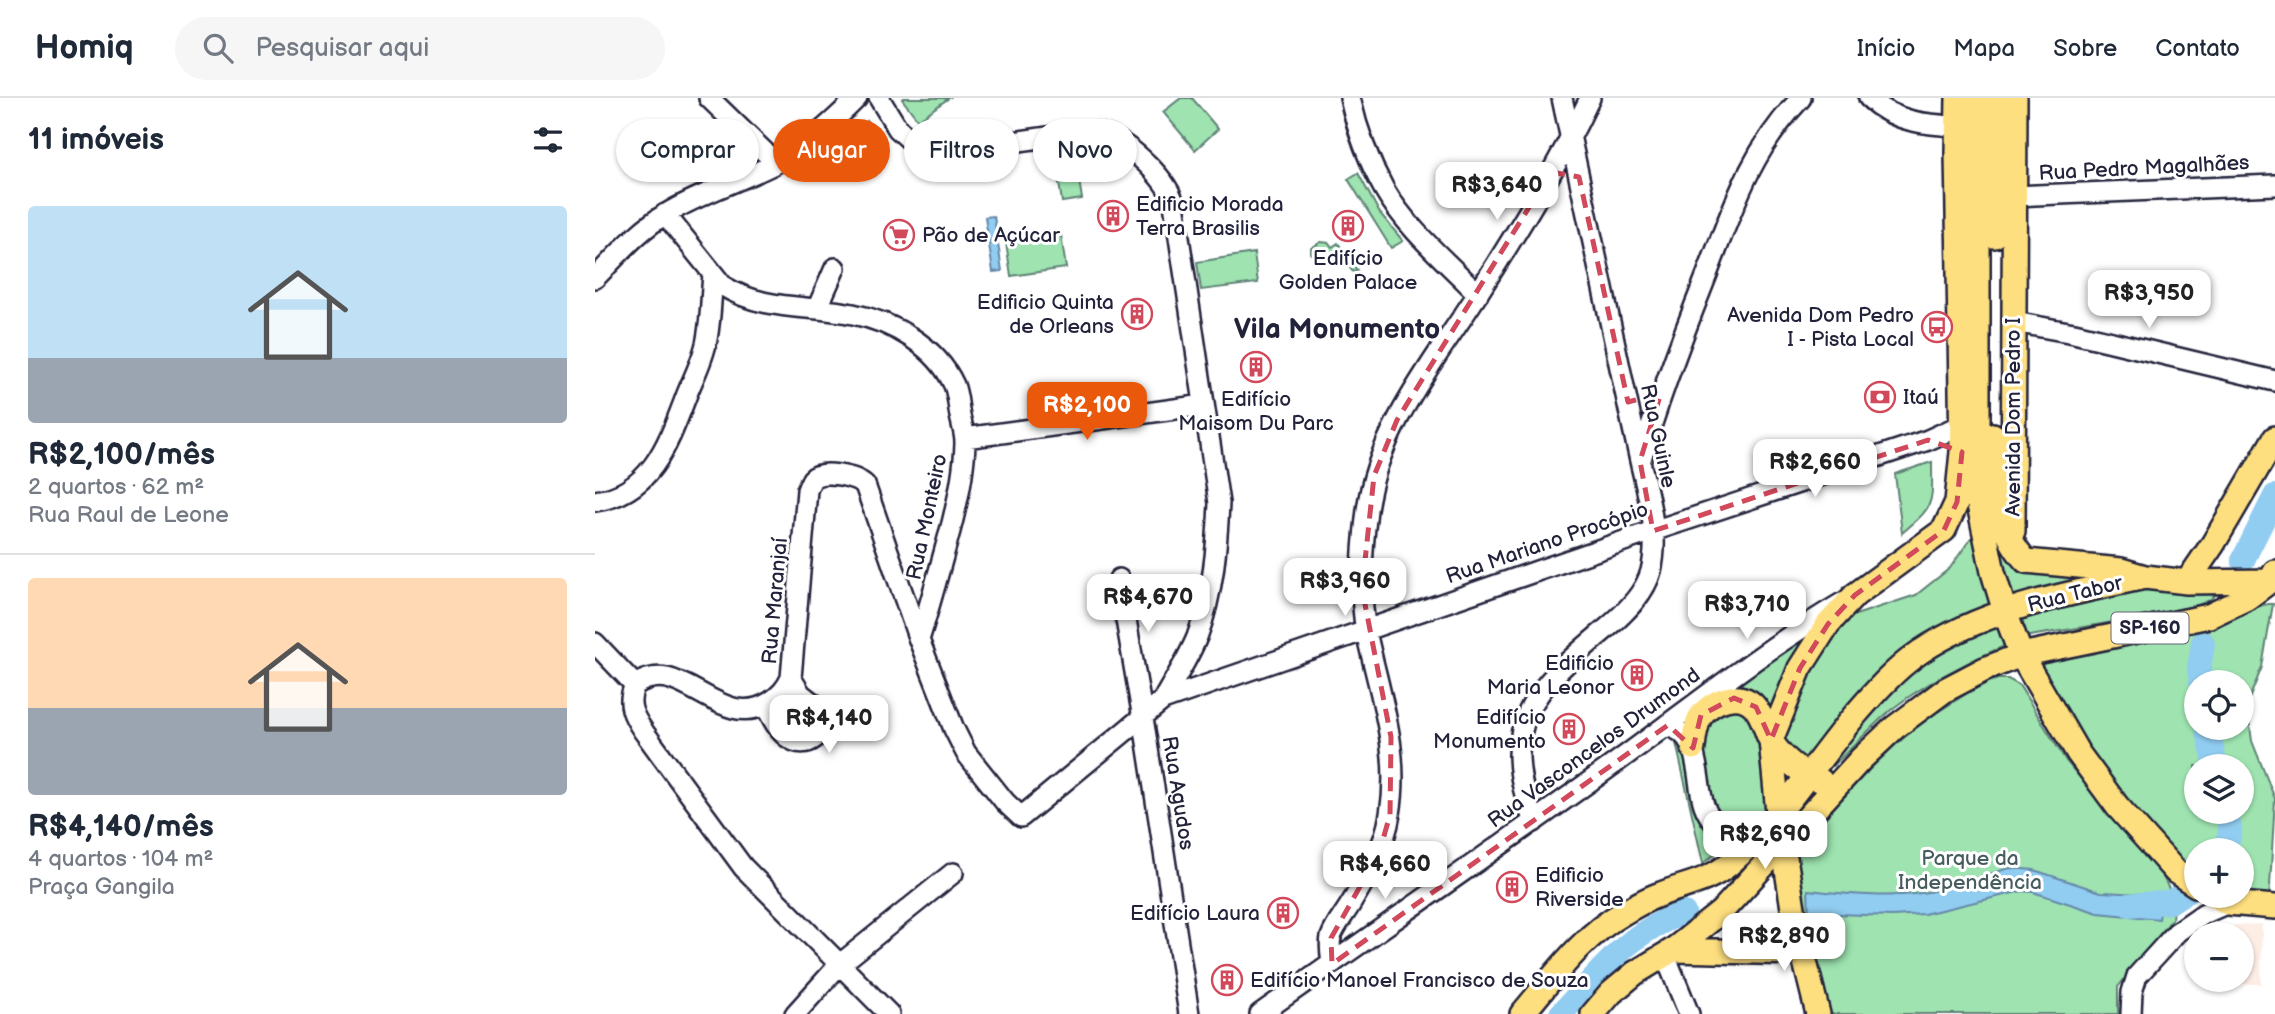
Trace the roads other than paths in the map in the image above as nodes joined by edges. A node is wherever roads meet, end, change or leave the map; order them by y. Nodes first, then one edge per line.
1 (709, 98) edge
2 (857, 98) edge
3 (879, 98) edge
4 (1350, 98) edge
5 (1562, 98) edge
6 (1590, 98) edge
7 (1801, 98) edge
8 (1869, 98) edge
9 (1958, 98) edge
10 (1978, 98) edge
11 (1994, 98) edge
12 (2015, 98) edge
13 (834, 119) edge
14 (1959, 126) junction
15 (1571, 139) junction
16 (773, 160) edge
17 (773, 164) edge
18 (1551, 172) junction
19 (1579, 177) junction
20 (2275, 184) edge
21 (2014, 196) junction
22 (665, 214) junction
23 (835, 268) dead end
24 (713, 274) junction
25 (595, 278) edge
26 (1478, 294) junction
27 (817, 310) junction
28 (2014, 322) junction
29 (2275, 381) edge
30 (1661, 393) junction
31 (2013, 400) junction
32 (1628, 402) junction
33 (1204, 405) junction
34 (1977, 419) junction
35 (965, 438) junction
36 (2275, 438) edge
37 (1928, 440) junction
38 (1970, 456) junction
39 (1640, 461) junction
40 (595, 501) edge
41 (1653, 531) junction
42 (2013, 541) junction
43 (2145, 577) junction
44 (2273, 578) edge
45 (1119, 579) dead end
46 (2187, 582) junction
47 (1855, 595) junction
48 (2005, 612) junction
49 (1366, 630) junction
50 (919, 640) junction
51 (1196, 640) junction
52 (595, 643) edge
53 (2021, 655) junction
54 (791, 678) junction
55 (635, 685) junction
56 (1197, 686) junction
57 (1163, 700) junction
58 (765, 705) junction
59 (1142, 715) junction
60 (1666, 726) junction
61 (1770, 740) junction
62 (1693, 748) junction
63 (1807, 776) junction
64 (1834, 786) junction
65 (1778, 813) junction
66 (1021, 817) joint
67 (1534, 822) junction
68 (1784, 845) junction
69 (1746, 848) junction
70 (953, 873) dead end
71 (2184, 877) edge
72 (2254, 904) edge
73 (2275, 907) edge
74 (2209, 908) edge
75 (1669, 952) junction
76 (1801, 953) junction
77 (1332, 964) junction
78 (839, 965) junction
79 (1262, 1013) edge
80 (795, 1014) edge
81 (889, 1014) edge
82 (1189, 1014) edge
83 (1522, 1014) edge
84 (1593, 1014) edge
85 (1689, 1014) edge
86 (1818, 1014) edge
87 (2131, 1014) edge

1 - 16 street
2 - 13 street
3 - 33 street
4 - 26 street
5 - 15 street, Rua Guinle
6 - 15 street
7 - 30 street
8 - 14 street
9 - 14 main road, Avenida Dom Pedro I
10 - 34 main road, Avenida Dom Pedro I
11 - 34 main road, Avenida Dom Pedro I
12 - 21 main road, Avenida Dom Pedro I
14 - 34 main road, Avenida Dom Pedro I
15 - 18 street
15 - 19 street, Rua Guinle
17 - 22 street
18 - 19 street
18 - 26 street
19 - 32 street, Rua Guinle
20 - 21 street, Rua Pedro Magalhães
21 - 28 main road, Avenida Dom Pedro I
22 - 24 street, Rua Monteiro
22 - 25 street
23 - 27 street
24 - 27 street, Rua Monteiro
24 - 40 street
26 - 49 street
27 - 35 street, Rua Monteiro
28 - 29 street
28 - 31 main road, Avenida Dom Pedro I
30 - 32 street
30 - 39 street
31 - 34 main road
31 - 42 main road, Avenida Dom Pedro I
32 - 39 street, Rua Guinle
33 - 35 street
33 - 51 street
34 - 37 street, Rua Mariano Procópio
34 - 38 main road, Avenida Dom Pedro I
34 - 42 main road, Avenida Dom Pedro I
35 - 50 street, Rua Monteiro
36 - 46 main road, SP-160
37 - 38 street
37 - 41 street, Rua Mariano Procópio
38 - 47 main road
38 - 48 main road, Avenida Dom Pedro I
39 - 41 street, Rua Guinle
41 - 49 street, Rua Mariano Procópio
41 - 67 street, Rua Guinle
42 - 43 main road, Rua Tabor
43 - 46 main road, Rua Tabor / SP-160
43 - 48 main road, Rua Tabor / SP-160
44 - 46 main road, Rua Tabor
44 - 53 main road, Rua Tabor / SP-160
45 - 59 street, Rua Agudos
47 - 60 street, Rua Vasconcelos Drumond
47 - 61 main road
48 - 53 main road, Avenida Dom Pedro I
48 - 63 main road, SP-160
49 - 56 street, Rua Mariano Procópio
49 - 77 street
50 - 54 street, Rua Maranjaí
50 - 66 street, Rua Maranjaí
51 - 56 street
51 - 57 street
52 - 55 street
53 - 64 main road, SP-160
53 - 71 main road, Avenida Dom Pedro I
54 - 58 street, Rua Maranjaí
54 - 58 street
55 - 58 street
55 - 78 street
56 - 57 street, Rua Mariano Procópio
57 - 59 street, Rua Mariano Procópio
59 - 66 street, Rua Mariano Procópio
59 - 82 street, Rua Agudos
60 - 62 street
60 - 67 street, Rua Vasconcelos Drumond
61 - 62 main road
61 - 63 main road
61 - 65 main road
62 - 69 street
63 - 64 main road
63 - 65 main road, SP-160
64 - 68 main road, SP-160
65 - 68 main road
65 - 69 main road, SP-160
67 - 77 street, Rua Vasconcelos Drumond
68 - 75 main road, SP-160
68 - 76 main road
69 - 83 main road, SP-160
70 - 78 street
72 - 73 main road
74 - 87 street
75 - 76 main road
75 - 84 main road, SP-160
75 - 85 street
76 - 86 main road
77 - 79 street, Rua Vasconcelos Drumond
78 - 80 street
78 - 81 street

